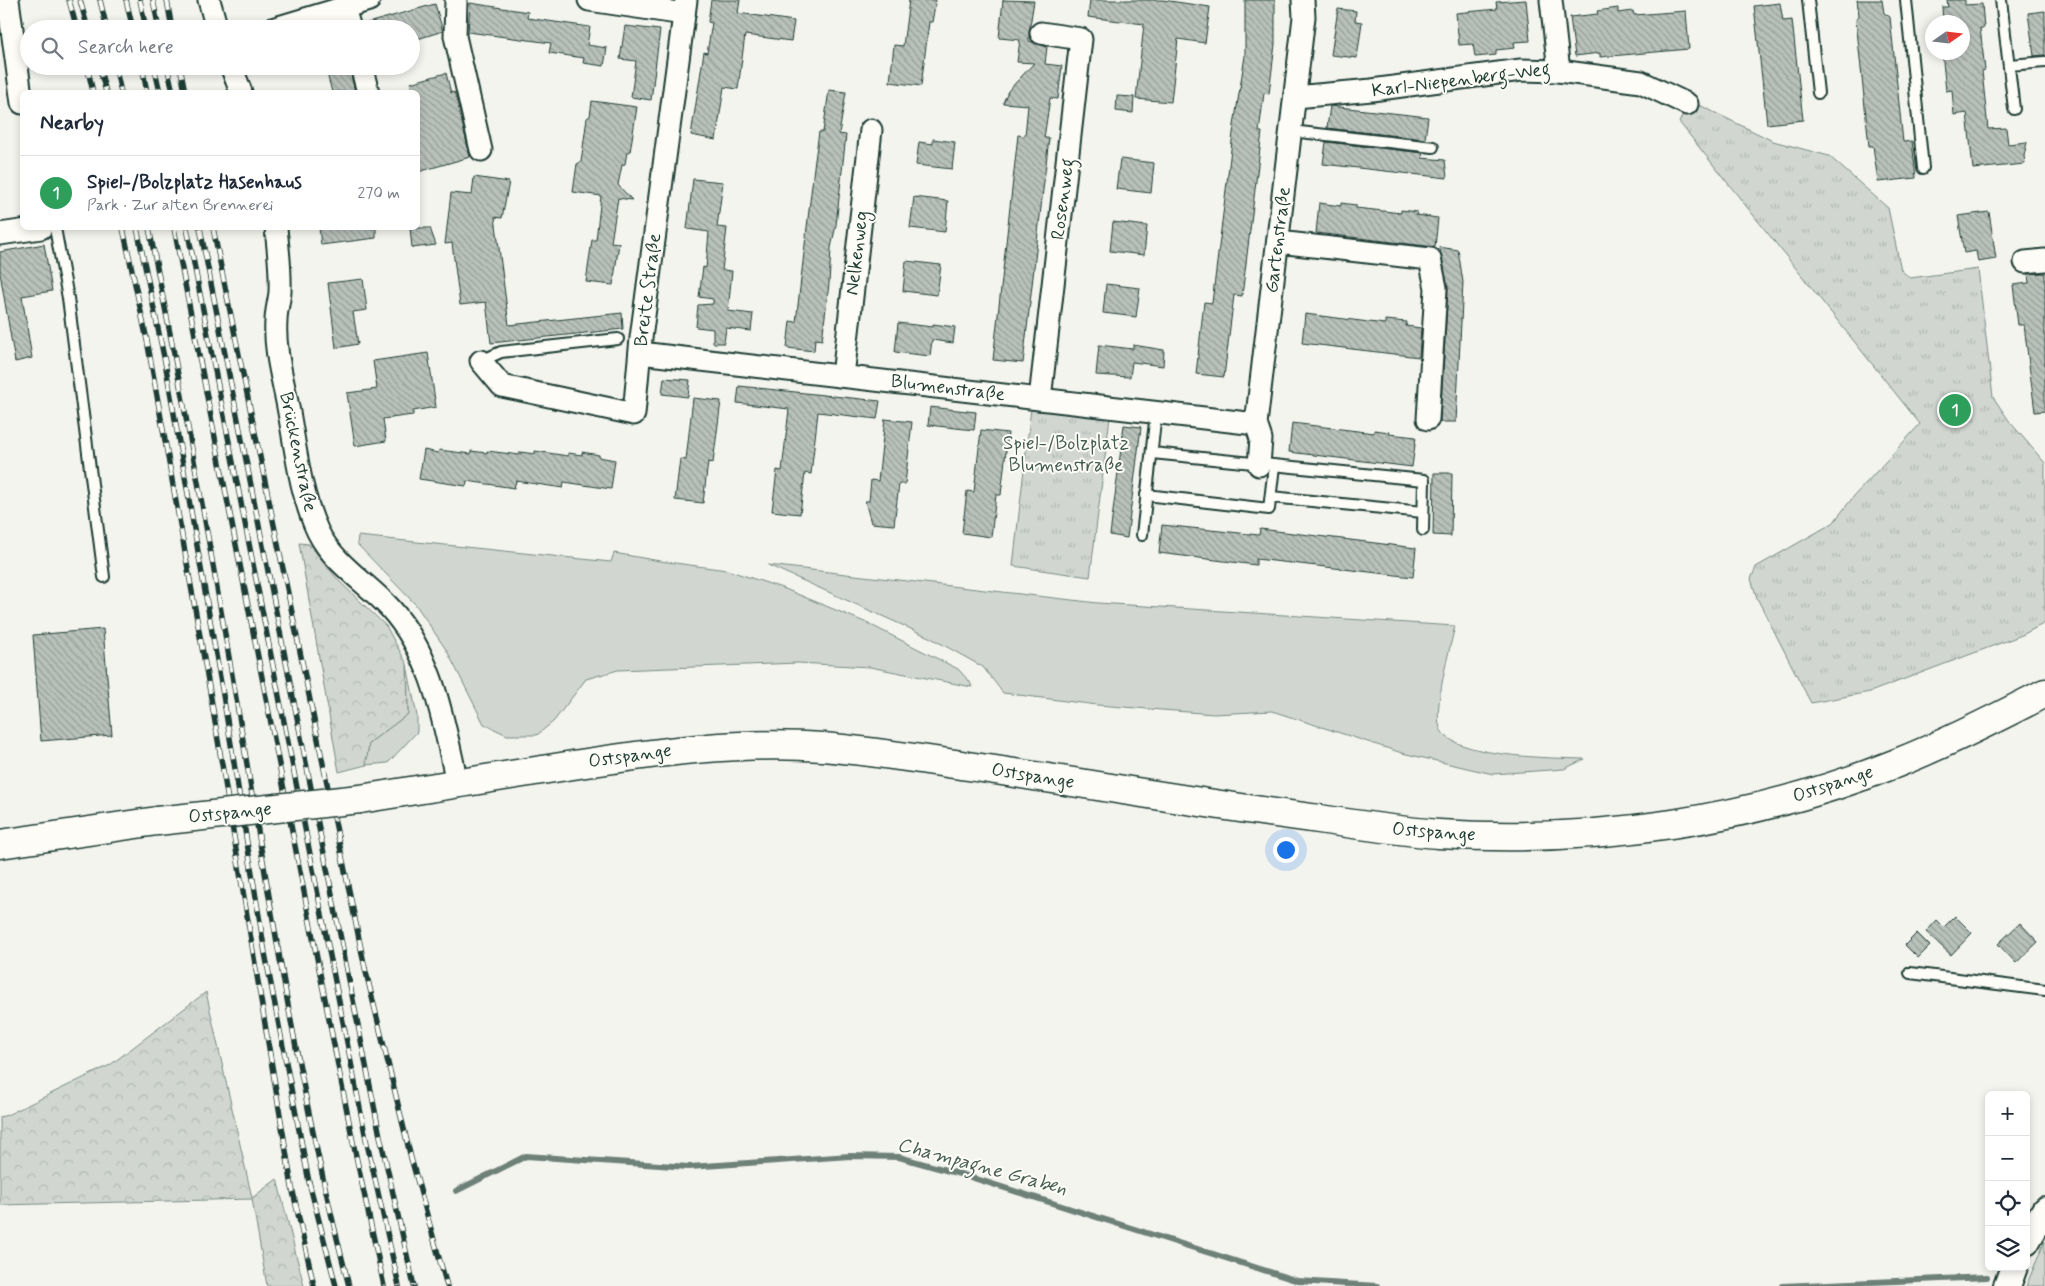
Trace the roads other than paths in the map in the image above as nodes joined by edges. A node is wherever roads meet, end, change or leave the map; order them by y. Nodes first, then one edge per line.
1 (8, 0) edge
2 (208, 0) edge
3 (369, 0) edge
4 (456, 0) edge
5 (589, 0) edge
6 (1303, 0) edge
7 (1551, 0) edge
8 (1808, 0) edge
9 (1906, 0) edge
10 (2001, 0) edge
11 (344, 7) junction
12 (685, 7) edge
13 (215, 20) edge
14 (301, 20) edge
15 (348, 20) edge
16 (1042, 33) dead end
17 (2045, 62) edge
18 (2009, 65) junction
19 (1559, 71) junction
20 (234, 75) edge
21 (363, 75) edge
22 (20, 90) edge
23 (240, 90) edge
24 (367, 90) edge
25 (1818, 93) dead end
26 (1295, 98) junction
27 (1687, 104) dead end
28 (2014, 109) dead end
29 (871, 130) dead end
30 (1291, 131) junction
31 (1433, 147) dead end
32 (481, 150) dead end
33 (1923, 168) dead end
34 (27, 230) edge
35 (42, 230) edge
36 (276, 230) edge
37 (0, 234) edge
38 (1278, 242) junction
39 (618, 339) dead end
40 (640, 353) junction
41 (481, 361) joint
42 (843, 376) junction
43 (1040, 399) junction
44 (1156, 413) junction
45 (1428, 419) dead end
46 (1256, 424) junction
47 (1152, 453) junction
48 (1267, 465) junction
49 (1146, 495) junction
50 (1271, 497) junction
51 (1423, 512) junction
52 (1423, 530) dead end
53 (1142, 535) dead end
54 (104, 577) dead end
55 (2045, 693) edge
56 (457, 782) junction
57 (0, 844) edge
58 (1910, 973) dead end
59 (2045, 990) edge
60 (2045, 1210) edge
61 (2030, 1235) edge
62 (2013, 1271) edge
63 (2007, 1286) edge

1 - 22 street
2 - 13 street
3 - 11 street
4 - 32 street
5 - 12 street
6 - 26 street, Gartenstraße
7 - 19 street, Karl-Niepenberg-Weg
8 - 25 lane
9 - 33 lane
10 - 18 lane
11 - 14 street
11 - 15 street
12 - 40 street, Breite Straße
16 - 43 street, Rosenweg
17 - 18 lane
18 - 28 lane
19 - 26 street, Karl-Niepenberg-Weg
19 - 27 street
20 - 23 street
21 - 24 street
26 - 30 street, Gartenstraße
29 - 42 street, Nelkenweg
30 - 31 lane
30 - 38 street, Gartenstraße
34 - 37 street
35 - 54 lane
36 - 56 street, Brückenstraße
38 - 45 street
38 - 46 street, Gartenstraße
39 - 41 lane
40 - 41 street, Breite Straße
40 - 42 street, Blumenstraße
42 - 43 street, Blumenstraße
43 - 44 street, Blumenstraße
44 - 46 street, Blumenstraße
44 - 47 lane
46 - 48 street, Gartenstraße
47 - 48 lane
47 - 49 lane
48 - 50 lane, Gartenstraße
48 - 51 lane
49 - 50 lane, Gartenstraße
49 - 53 lane
50 - 51 lane
51 - 52 lane
55 - 56 main road, Ostspange
56 - 57 main road, Ostspange, bridge
58 - 59 lane
60 - 61 street
62 - 63 street

